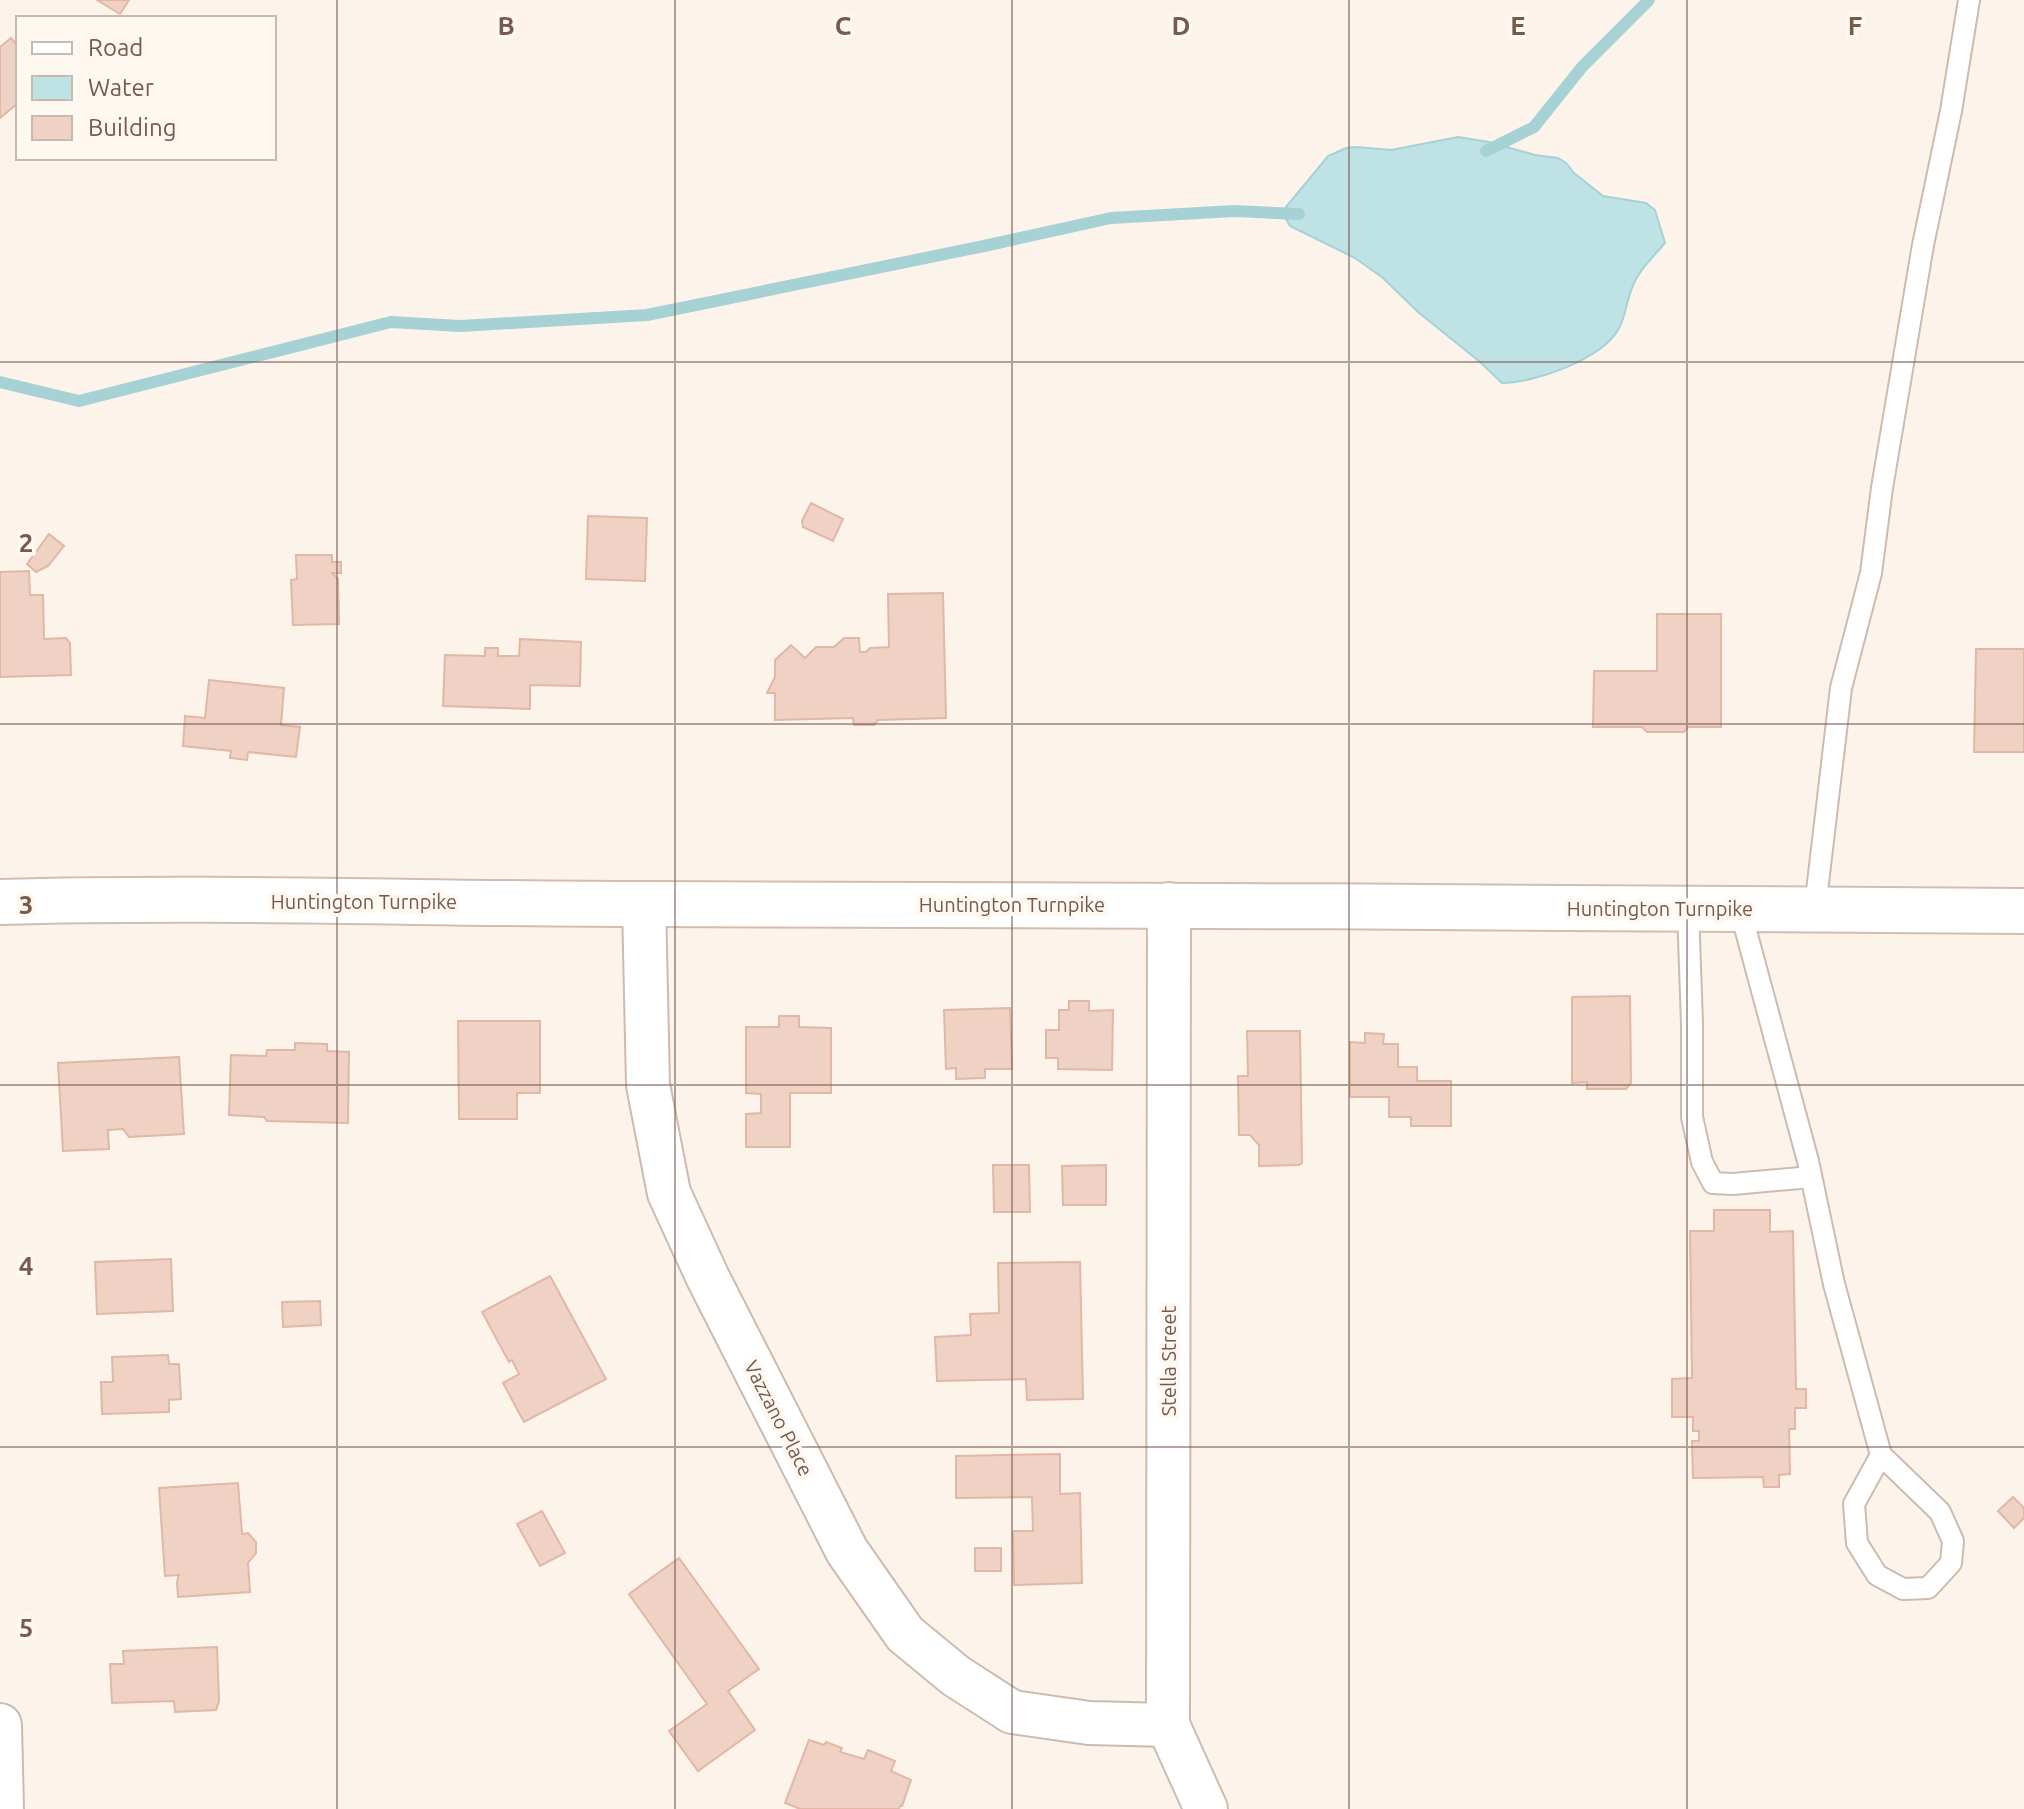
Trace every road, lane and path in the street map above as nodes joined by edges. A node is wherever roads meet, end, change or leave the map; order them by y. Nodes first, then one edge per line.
1 (1969, 0) edge
2 (0, 902) edge
3 (644, 904) junction
4 (1169, 904) junction
5 (1815, 908) junction
6 (1688, 909) junction
7 (1740, 909) junction
8 (2024, 911) edge
9 (1811, 1177) junction
10 (1881, 1455) junction
11 (0, 1725) edge
12 (1168, 1725) junction
13 (2, 1809) edge
14 (1206, 1809) edge

1 - 5 lane
2 - 3 main road, Huntington Turnpike
3 - 4 main road, Huntington Turnpike
3 - 12 street, Vazzano Place
4 - 6 main road, Huntington Turnpike
4 - 12 street, Stella Street
5 - 7 main road, Huntington Turnpike
5 - 8 main road, Huntington Turnpike
6 - 7 main road, Huntington Turnpike
6 - 9 lane
7 - 9 lane
9 - 10 lane
10 - 10 lane
11 - 13 street
12 - 14 street, Stella Street

